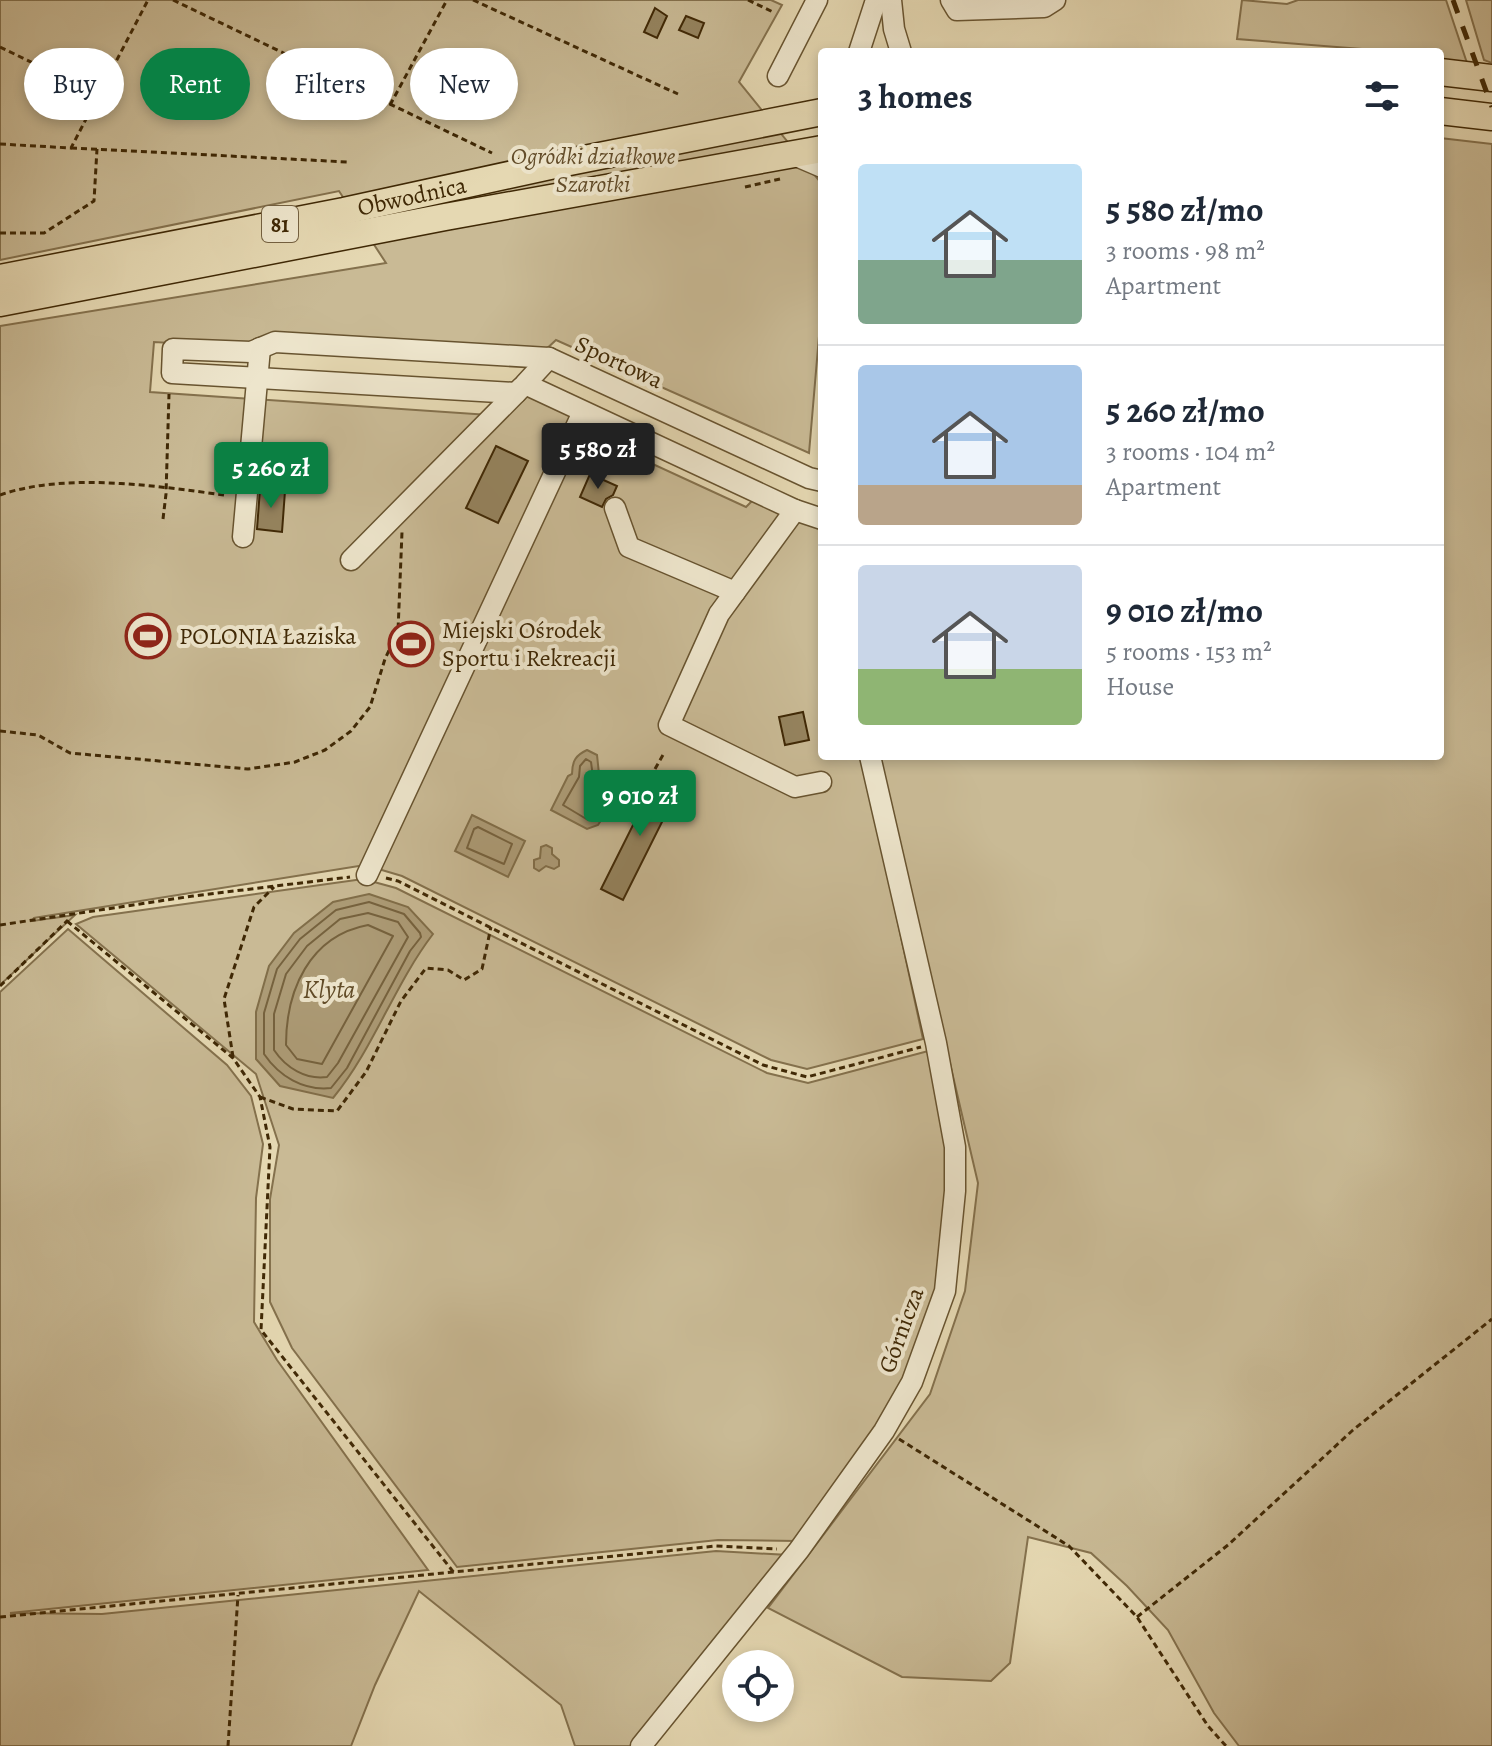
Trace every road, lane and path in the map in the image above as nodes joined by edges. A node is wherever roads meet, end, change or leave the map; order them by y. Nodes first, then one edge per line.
1 (148, 0) edge
2 (173, 0) edge
3 (447, 0) edge
4 (473, 0) edge
5 (748, 0) edge
6 (876, 0) edge
7 (891, 0) edge
8 (951, 0) edge
9 (1055, 0) edge
10 (810, 1) edge
11 (773, 12) dead end
12 (894, 29) junction
13 (0, 47) edge
14 (123, 48) edge
15 (272, 48) edge
16 (860, 48) edge
17 (890, 48) edge
18 (900, 48) edge
19 (24, 59) edge
20 (1444, 72) edge
21 (778, 76) dead end
22 (1492, 78) edge
23 (678, 94) dead end
24 (394, 98) edge
25 (394, 107) edge
26 (1444, 111) edge
27 (812, 114) edge
28 (1492, 117) edge
29 (86, 120) edge
30 (0, 144) edge
31 (71, 148) junction
32 (97, 149) junction
33 (818, 150) edge
34 (492, 153) dead end
35 (794, 155) junction
36 (348, 162) dead end
37 (818, 165) edge
38 (770, 181) dead end
39 (745, 187) dead end
40 (0, 233) edge
41 (0, 278) edge
42 (0, 303) edge
43 (260, 348) junction
44 (549, 358) junction
45 (258, 378) junction
46 (520, 389) junction
47 (169, 394) dead end
48 (583, 412) junction
49 (818, 480) edge
50 (167, 487) junction
51 (0, 495) edge
52 (224, 495) dead end
53 (402, 508) junction
54 (615, 508) dead end
55 (795, 510) junction
56 (818, 518) edge
57 (163, 519) dead end
58 (243, 537) dead end
59 (351, 560) dead end
60 (735, 592) junction
61 (0, 731) edge
62 (663, 755) dead end
63 (871, 760) edge
64 (655, 769) dead end
65 (821, 782) dead end
66 (367, 875) junction
67 (274, 887) junction
68 (75, 915) junction
69 (67, 921) junction
70 (0, 925) edge
71 (491, 927) junction
72 (0, 986) edge
73 (936, 1043) junction
74 (233, 1058) junction
75 (260, 1097) junction
76 (1492, 1319) edge
77 (884, 1431) junction
78 (799, 1550) junction
79 (455, 1574) junction
80 (238, 1595) junction
81 (0, 1617) edge
82 (1137, 1617) junction
83 (228, 1746) edge
84 (641, 1746) edge
85 (1226, 1746) edge

1 - 14 path
2 - 15 path
3 - 24 path
4 - 23 path
5 - 11 path
6 - 16 street
7 - 12 street
8 - 9 street
10 - 21 street
12 - 17 street
12 - 18 street
13 - 19 path
20 - 22 main road
25 - 34 path
26 - 28 main road
27 - 41 main road, Obwodnica / 81
29 - 31 path
30 - 31 path
31 - 32 path
32 - 36 path
32 - 40 path
33 - 35 main road, Obwodnica / 81
35 - 37 street
35 - 42 main road, Obwodnica / 81
38 - 39 path
43 - 44 street
43 - 45 street
43 - 45 street
44 - 46 street, Sportowa
44 - 49 street, Sportowa
45 - 46 street
45 - 58 street
46 - 48 street
46 - 53 street, Sportowa
47 - 50 path
48 - 55 street
48 - 66 street
50 - 51 path
50 - 52 path
50 - 57 path
53 - 59 street, Sportowa
53 - 61 path
54 - 60 street
55 - 56 street
55 - 60 street
60 - 65 street
62 - 64 path
63 - 73 street, Górnicza
66 - 67 path
66 - 71 path
67 - 68 path
67 - 74 path
68 - 69 path
68 - 70 path
69 - 72 path
69 - 74 path
71 - 73 path
71 - 75 path
73 - 77 street, Górnicza
74 - 75 path
75 - 79 path
76 - 82 path
77 - 78 street, Górnicza
77 - 82 path
78 - 79 path
78 - 84 street, Górnicza
79 - 80 path
80 - 81 path
80 - 83 path
82 - 85 path

